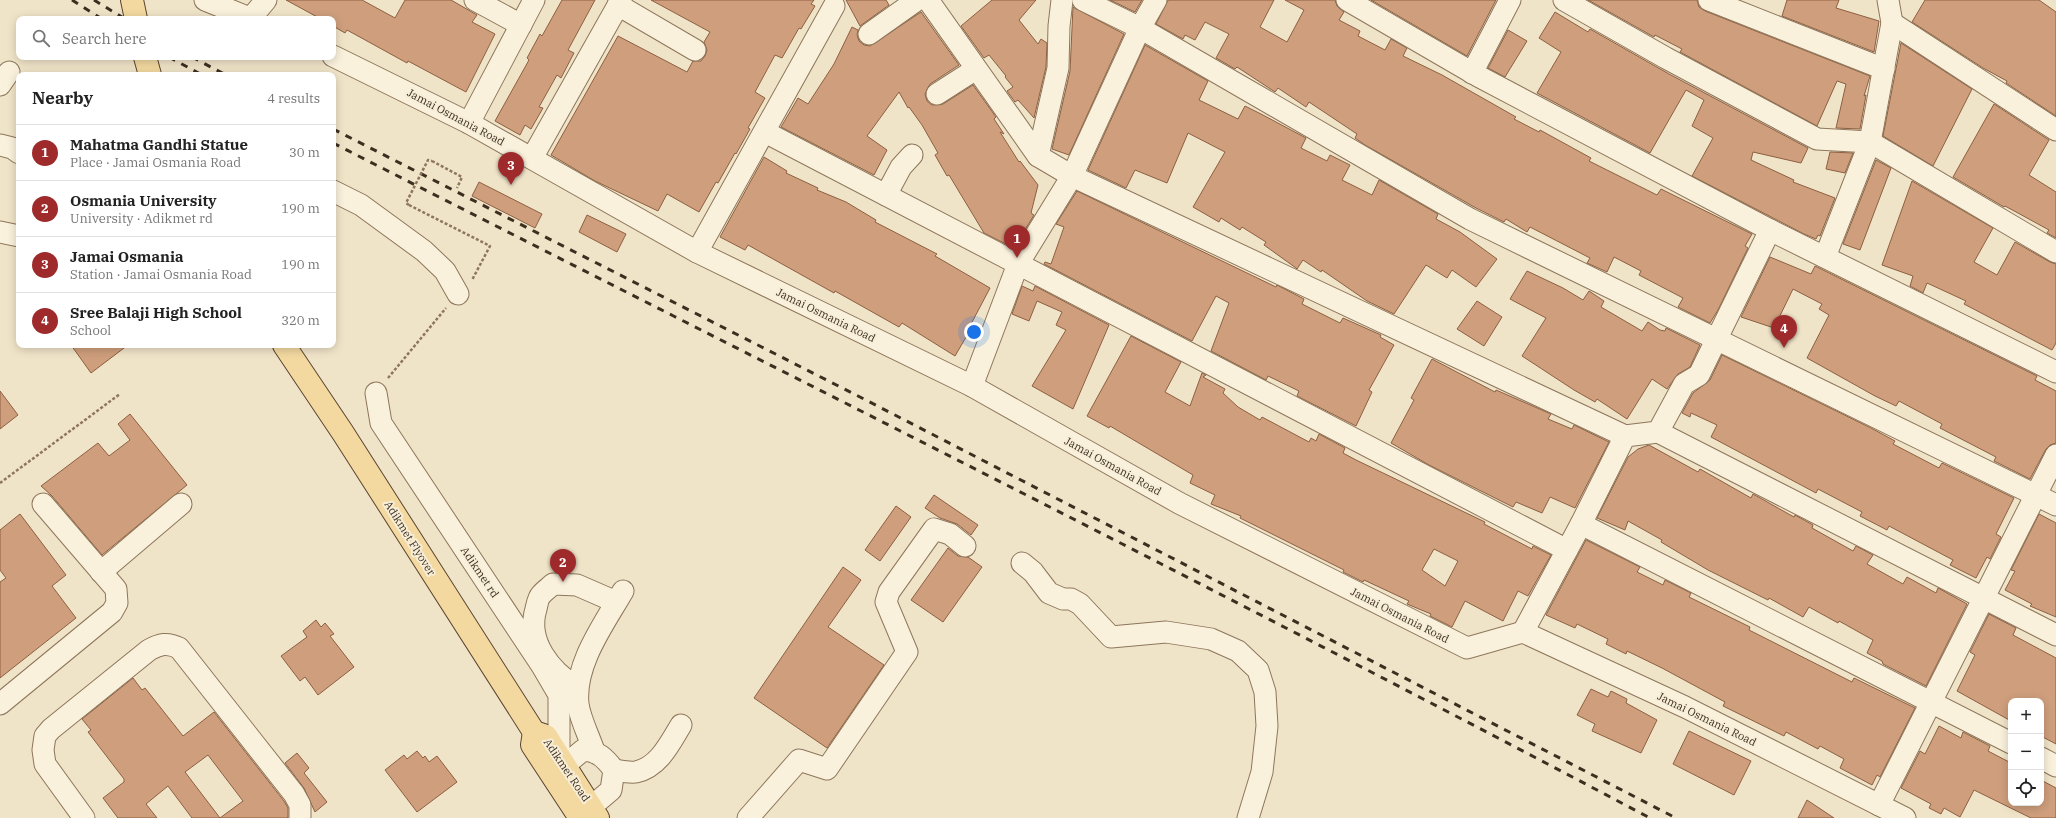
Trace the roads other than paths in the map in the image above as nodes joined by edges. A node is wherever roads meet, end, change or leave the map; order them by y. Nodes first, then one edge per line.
1 (132, 0) edge
2 (205, 0) edge
3 (266, 0) edge
4 (475, 0) edge
5 (534, 0) edge
6 (917, 0) edge
7 (928, 0) edge
8 (1062, 0) edge
9 (1084, 0) edge
10 (1156, 0) edge
11 (1347, 0) edge
12 (1510, 0) edge
13 (1564, 0) edge
14 (1709, 0) edge
15 (1888, 0) edge
16 (619, 2) edge
17 (834, 6) dead end
18 (135, 16) edge
19 (245, 16) edge
20 (254, 16) edge
21 (1892, 23) junction
22 (521, 24) junction
23 (1140, 28) junction
24 (869, 34) dead end
25 (695, 50) dead end
26 (336, 57) edge
27 (146, 60) edge
28 (976, 68) junction
29 (1884, 69) junction
30 (149, 72) edge
31 (1472, 73) junction
32 (937, 94) dead end
33 (469, 123) junction
34 (2056, 130) edge
35 (765, 132) junction
36 (1870, 142) junction
37 (0, 145) edge
38 (16, 151) edge
39 (912, 154) dead end
40 (1038, 156) junction
41 (532, 158) junction
42 (1072, 176) junction
43 (336, 192) edge
44 (886, 195) junction
45 (1770, 230) junction
46 (0, 232) edge
47 (16, 235) edge
48 (697, 252) junction
49 (2056, 252) edge
50 (1825, 257) junction
51 (1018, 264) junction
52 (458, 294) road end
53 (1718, 339) junction
54 (286, 348) edge
55 (2056, 372) edge
56 (972, 386) junction
57 (376, 393) road end
58 (1658, 432) junction
59 (1625, 436) junction
60 (2056, 455) edge
61 (2036, 494) junction
62 (42, 504) dead end
63 (181, 504) dead end
64 (2056, 505) edge
65 (1581, 524) junction
66 (965, 546) dead end
67 (1567, 550) junction
68 (1022, 563) dead end
69 (102, 572) junction
70 (1983, 598) junction
71 (1523, 632) junction
72 (2056, 635) edge
73 (577, 687) junction
74 (1932, 703) junction
75 (0, 704) edge
76 (681, 725) dead end
77 (530, 726) junction
78 (2008, 741) edge
79 (594, 751) junction
80 (2044, 760) edge
81 (562, 763) junction
82 (2056, 766) edge
83 (614, 770) junction
84 (1879, 805) junction
85 (590, 814) edge
86 (84, 818) edge
87 (300, 818) edge
88 (748, 818) edge
89 (1248, 818) edge
90 (1905, 818) edge

1 - 18 main road
2 - 19 street
3 - 20 street
4 - 22 street
5 - 22 street
6 - 24 street
7 - 28 street
8 - 40 street
9 - 23 street
10 - 23 street
11 - 31 street
12 - 31 street
13 - 36 street
14 - 29 street
15 - 21 street
16 - 25 street
16 - 41 street
17 - 35 street
21 - 29 street
21 - 34 street
22 - 33 street
23 - 42 street
23 - 53 street
26 - 33 street, Jamai Osmania Road
27 - 30 main road
28 - 32 street
28 - 40 street
29 - 36 street
31 - 45 street
33 - 41 street, Jamai Osmania Road
35 - 44 street
35 - 48 street
36 - 49 street
36 - 50 street
37 - 38 street
39 - 44 street
40 - 42 street
41 - 48 street, Jamai Osmania Road
42 - 51 street
42 - 59 street
43 - 52 street
44 - 51 street
45 - 50 street
45 - 53 street
46 - 47 street
48 - 56 street, Jamai Osmania Road
50 - 55 street
51 - 56 street
51 - 67 street
53 - 58 street
53 - 61 street
54 - 77 main road, Adikmet Flyover
56 - 71 street, Jamai Osmania Road
57 - 81 street, Adikmet rd
58 - 59 street
58 - 70 street
59 - 65 street
60 - 61 street
61 - 64 street
61 - 70 street
62 - 69 street
63 - 69 street
65 - 67 street
65 - 74 street
66 - 88 street
67 - 71 street
68 - 89 street
69 - 75 street
70 - 72 street
70 - 74 street
71 - 84 street, Jamai Osmania Road
73 - 73 street
73 - 79 street
74 - 78 street
74 - 84 street
76 - 83 street
77 - 81 main road, Adikmet Road
77 - 85 main road, Adikmet Road
79 - 81 street
79 - 83 street
80 - 82 street
81 - 85 main road, Adikmet Road
83 - 85 street
84 - 90 street, Jamai Osmania Road
86 - 87 street

